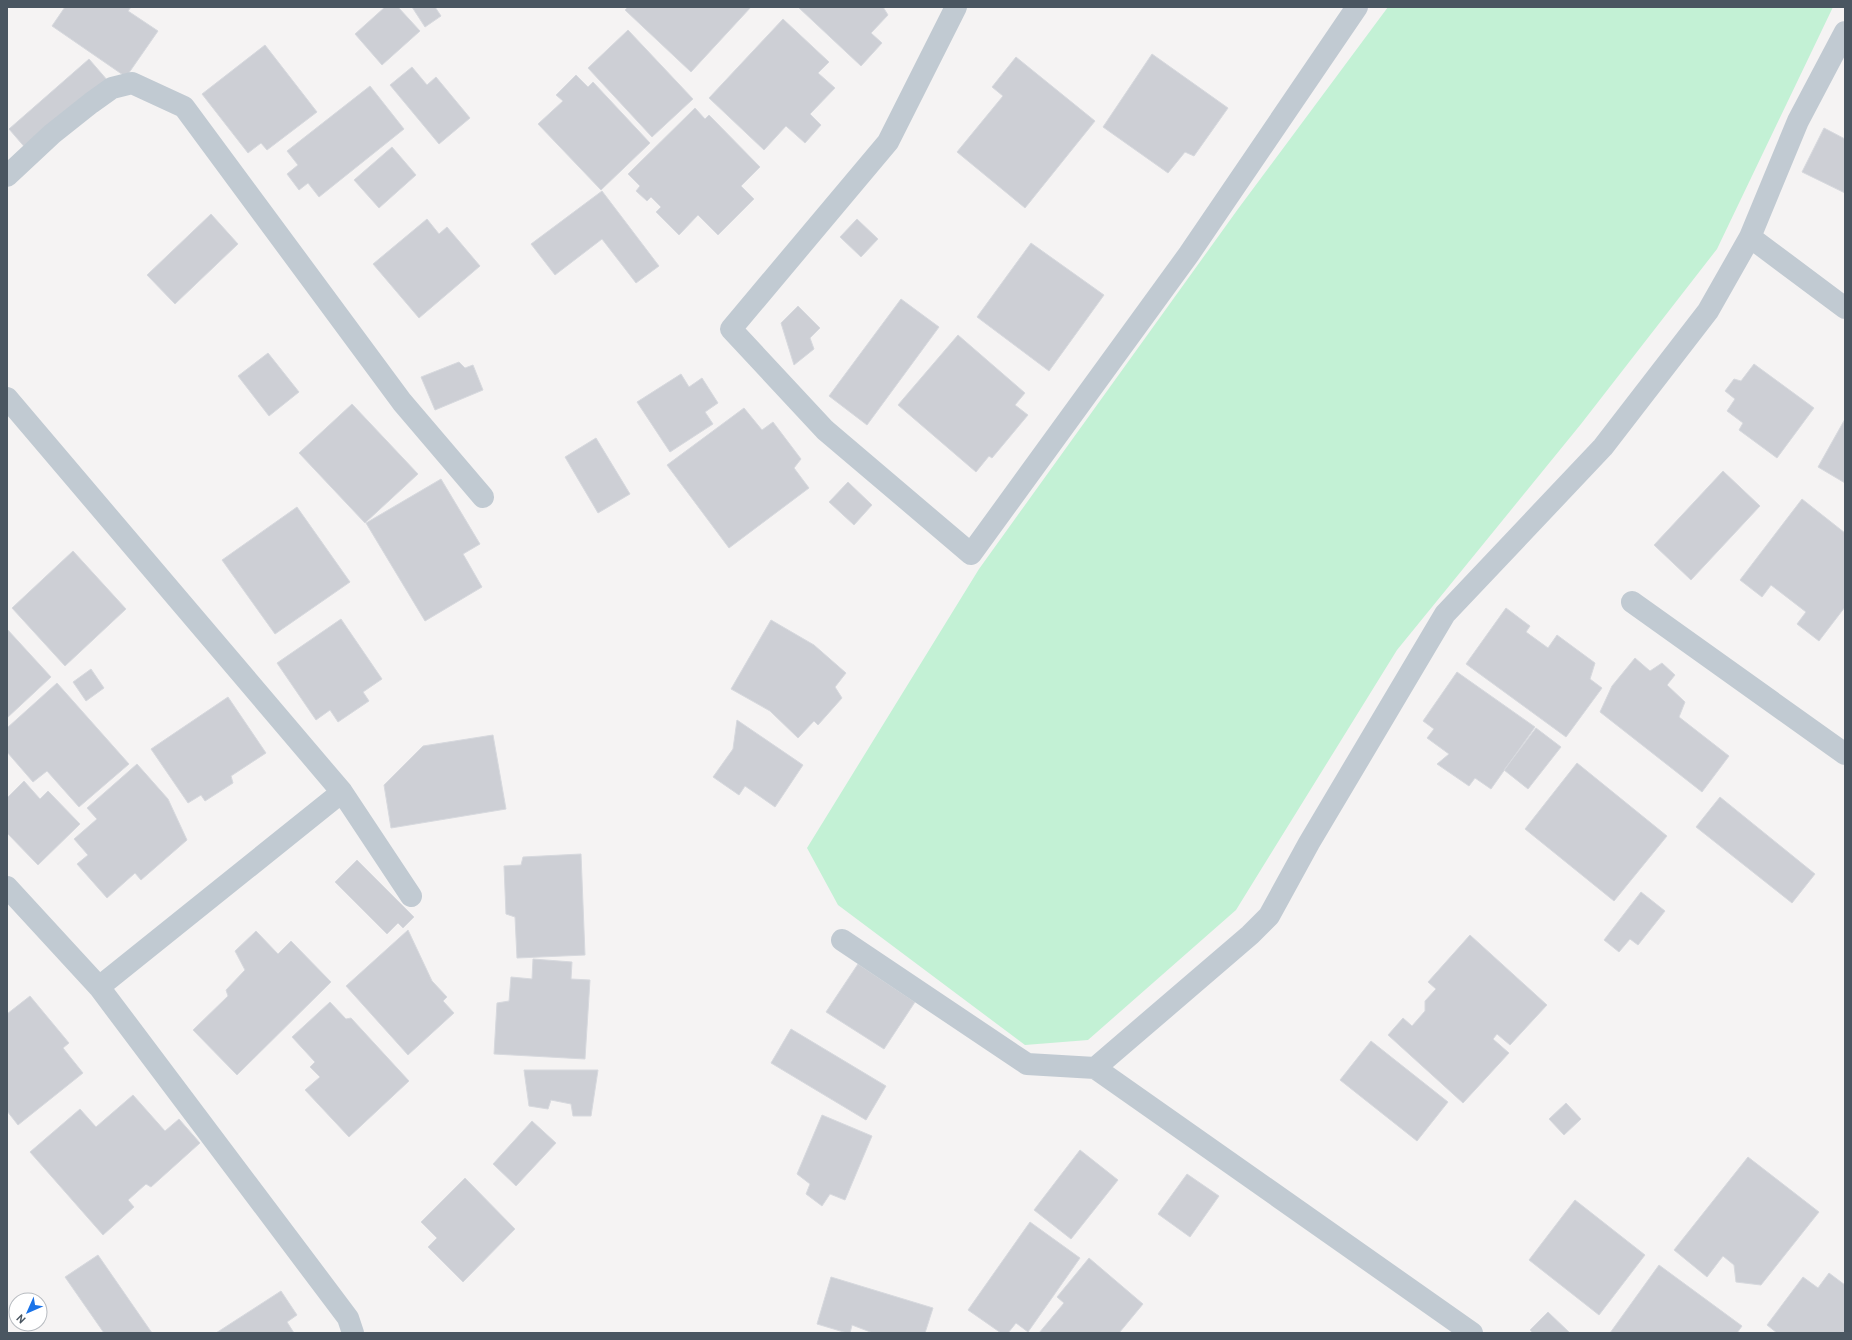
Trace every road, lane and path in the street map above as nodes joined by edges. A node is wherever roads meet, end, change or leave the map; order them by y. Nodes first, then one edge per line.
1 (956, 7) edge
2 (1357, 7) edge
3 (1845, 32) edge
4 (7, 176) edge
5 (1750, 237) junction
6 (1845, 308) edge
7 (7, 398) edge
8 (483, 497) dead end
9 (1632, 602) dead end
10 (1845, 754) edge
11 (342, 792) junction
12 (7, 887) edge
13 (411, 896) dead end
14 (842, 940) dead end
15 (99, 987) junction
16 (1095, 1068) junction
17 (353, 1333) edge
18 (1472, 1333) edge

1 - 2 street
3 - 5 street
4 - 8 street
5 - 6 street
5 - 16 street
7 - 11 street
9 - 10 street
11 - 13 street
11 - 15 street
12 - 15 street
14 - 16 street
15 - 17 street
16 - 18 street

